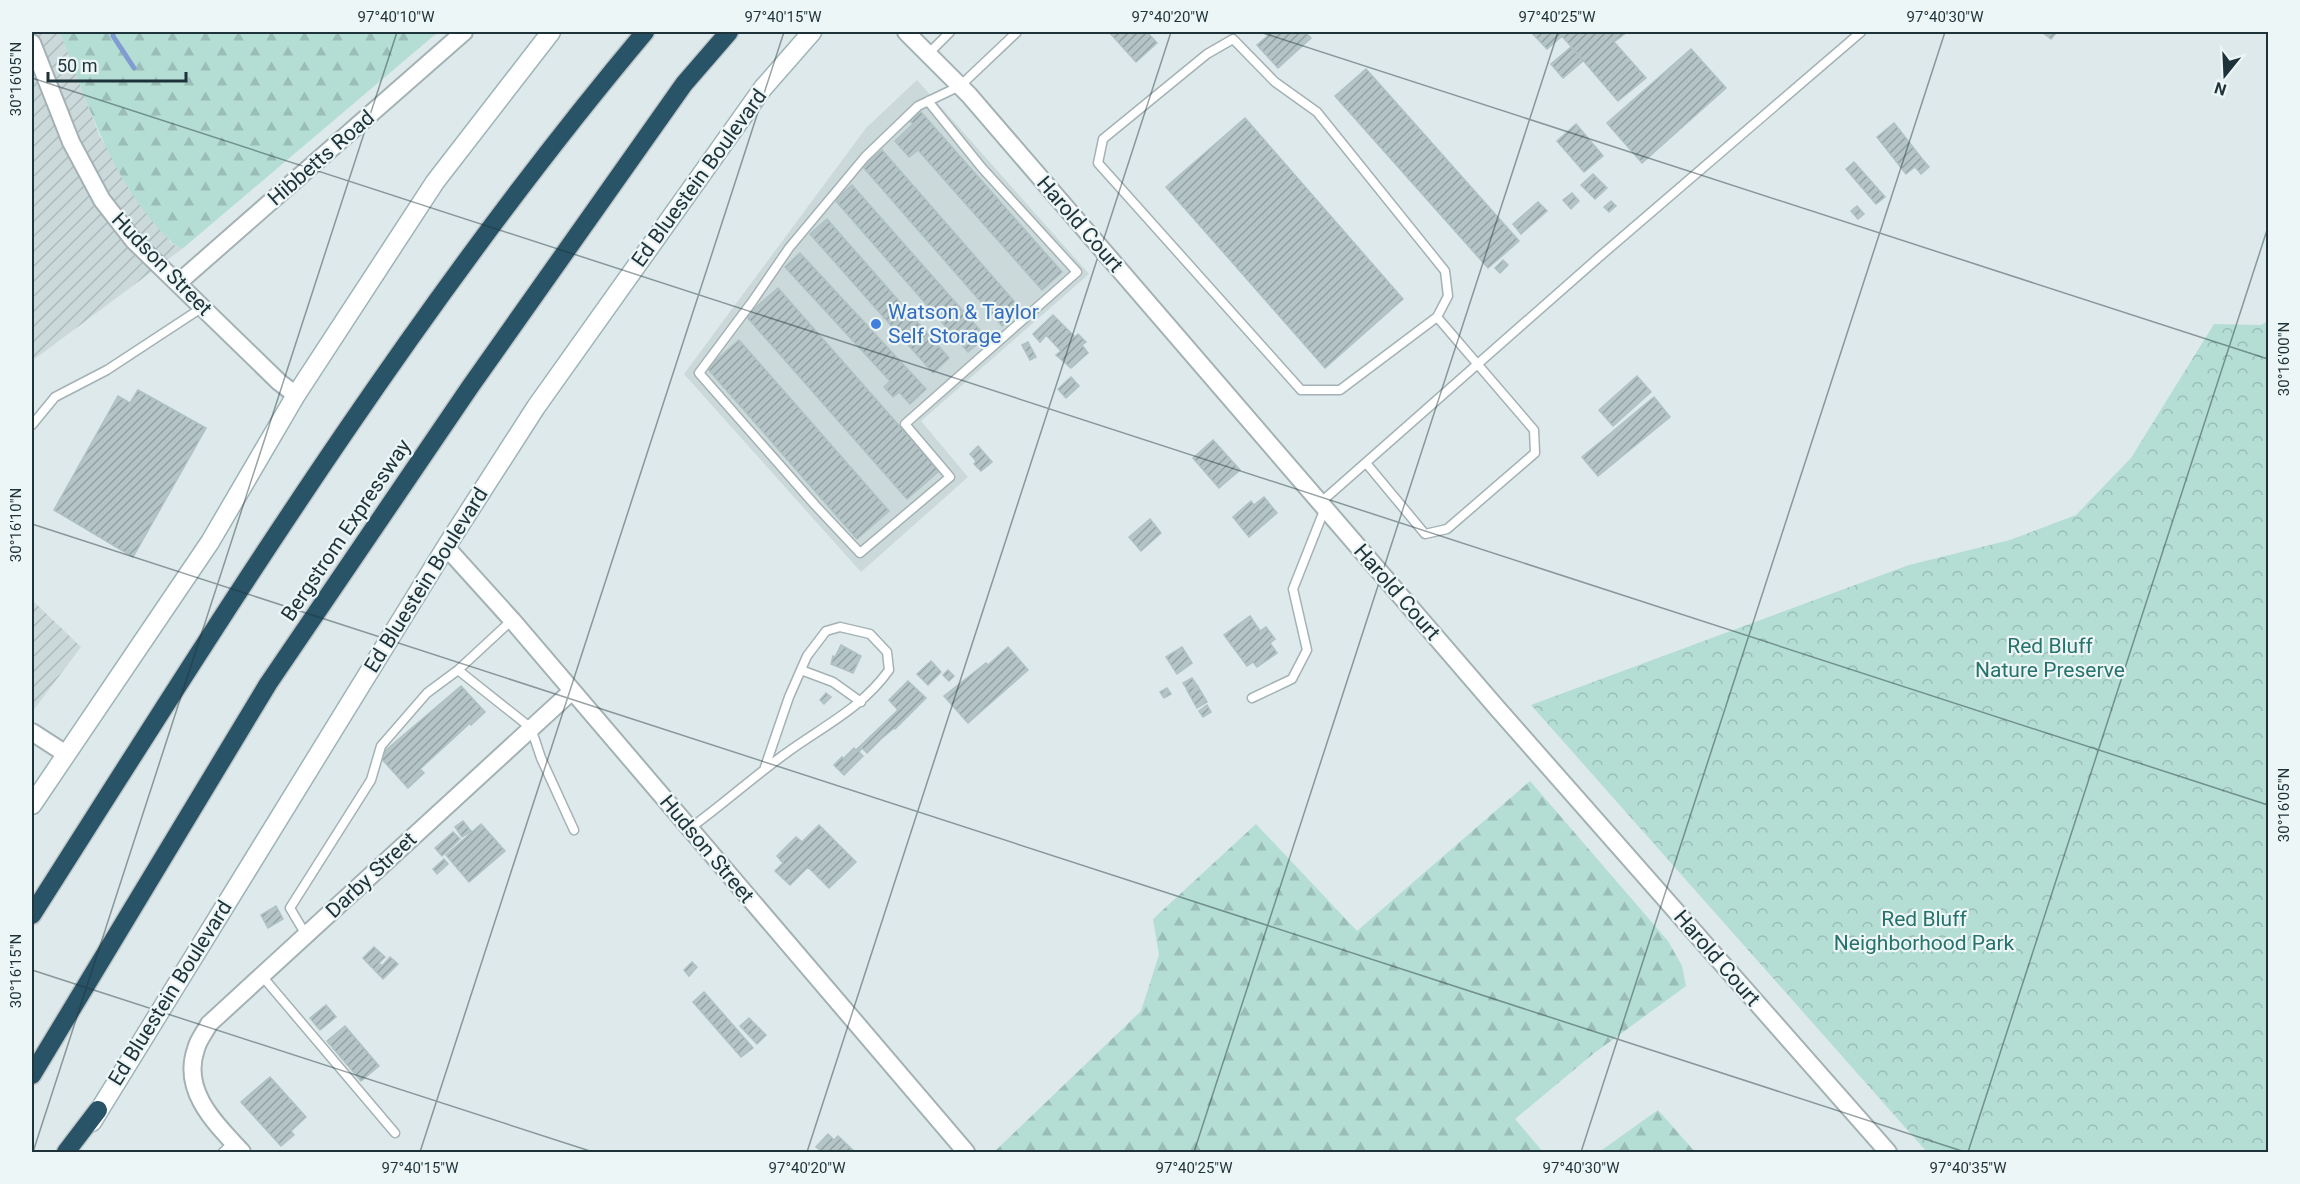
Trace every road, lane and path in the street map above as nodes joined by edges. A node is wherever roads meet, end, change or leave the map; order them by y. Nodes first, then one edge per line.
1 (464, 32) edge
2 (551, 32) edge
3 (645, 32) edge
4 (729, 32) edge
5 (812, 32) edge
6 (906, 32) edge
7 (950, 32) edge
8 (1017, 32) edge
9 (1240, 32) edge
10 (1861, 32) edge
11 (1233, 39) junction
12 (32, 43) edge
13 (928, 54) junction
14 (960, 86) junction
15 (928, 101) junction
16 (178, 283) junction
17 (203, 307) junction
18 (1437, 316) junction
19 (1478, 364) junction
20 (296, 396) junction
21 (32, 425) edge
22 (1366, 463) junction
23 (1323, 505) junction
24 (446, 547) junction
25 (512, 621) junction
26 (458, 670) junction
27 (801, 670) junction
28 (572, 691) junction
29 (1252, 698) dead end
30 (861, 702) junction
31 (531, 728) junction
32 (32, 732) edge
33 (66, 754) junction
34 (764, 770) junction
35 (32, 805) edge
36 (689, 829) junction
37 (573, 830) dead end
38 (32, 915) edge
39 (306, 935) junction
40 (262, 976) junction
41 (32, 1075) edge
42 (98, 1110) junction
43 (395, 1132) dead end
44 (233, 1149) edge
45 (66, 1152) edge
46 (75, 1152) edge
47 (966, 1152) edge
48 (1888, 1152) edge

1 - 16 street, Hibbetts Road
2 - 20 main road
3 - 38 highway
4 - 41 highway, Bergstrom Expressway
5 - 24 main road, Ed Bluestein Boulevard
6 - 13 street, Harold Court
7 - 13 lane
8 - 14 lane
9 - 11 lane
10 - 19 lane
11 - 18 lane
11 - 18 lane
12 - 16 street, Hudson Street
13 - 14 street, Harold Court
14 - 15 lane
14 - 23 street, Harold Court
15 - 15 lane
16 - 17 street, Hudson Street
17 - 20 street, Hudson Street
17 - 21 lane
18 - 19 lane
19 - 22 lane
19 - 22 lane
20 - 33 main road
22 - 23 lane
23 - 29 lane
23 - 48 street, Harold Court
24 - 25 street, Hudson Street
24 - 42 main road, Ed Bluestein Boulevard
25 - 26 lane
25 - 28 street, Hudson Street
26 - 31 lane
26 - 39 lane
27 - 30 lane
27 - 30 lane
27 - 34 lane
28 - 31 street, Darby Street
28 - 36 street, Hudson Street
30 - 34 lane
31 - 37 lane
31 - 39 street, Darby Street
32 - 33 street
33 - 35 main road
34 - 36 lane
36 - 47 street, Hudson Street
39 - 40 street, Darby Street
40 - 43 lane
40 - 44 street, Darby Street
42 - 45 highway
42 - 46 main road, Ed Bluestein Boulevard

